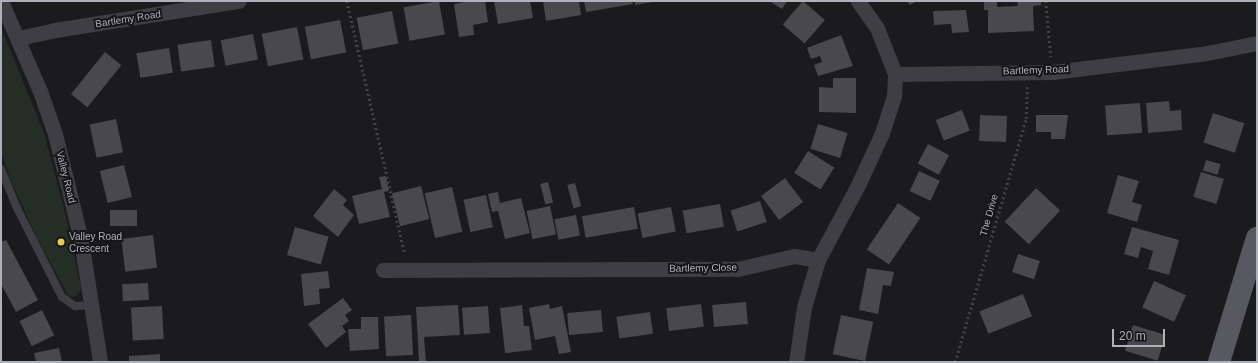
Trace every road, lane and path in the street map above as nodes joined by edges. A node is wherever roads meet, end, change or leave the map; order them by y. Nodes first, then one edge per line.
1 (1, 1) edge
2 (238, 1) edge
3 (346, 1) edge
4 (858, 1) edge
5 (1046, 1) edge
6 (18, 38) junction
7 (1257, 43) edge
8 (1028, 71) junction
9 (1053, 72) junction
10 (895, 74) junction
11 (1, 169) edge
12 (1257, 238) edge
13 (818, 260) junction
14 (408, 269) junction
15 (383, 270) dead end
16 (93, 305) junction
17 (100, 362) edge
18 (796, 362) edge
19 (954, 362) edge
20 (1219, 362) edge

1 - 6 street, Valley Road
2 - 6 street, Bartlemy Road
3 - 14 path
4 - 10 street
5 - 9 path
6 - 16 street, Valley Road
7 - 9 street, Bartlemy Road
8 - 9 street, Bartlemy Road
8 - 10 street, Bartlemy Road
8 - 19 path, The Drive
10 - 13 street
11 - 16 lane
12 - 20 main road
13 - 14 street, Bartlemy Close
13 - 18 street
14 - 15 street, Bartlemy Close
16 - 17 street, Valley Road

